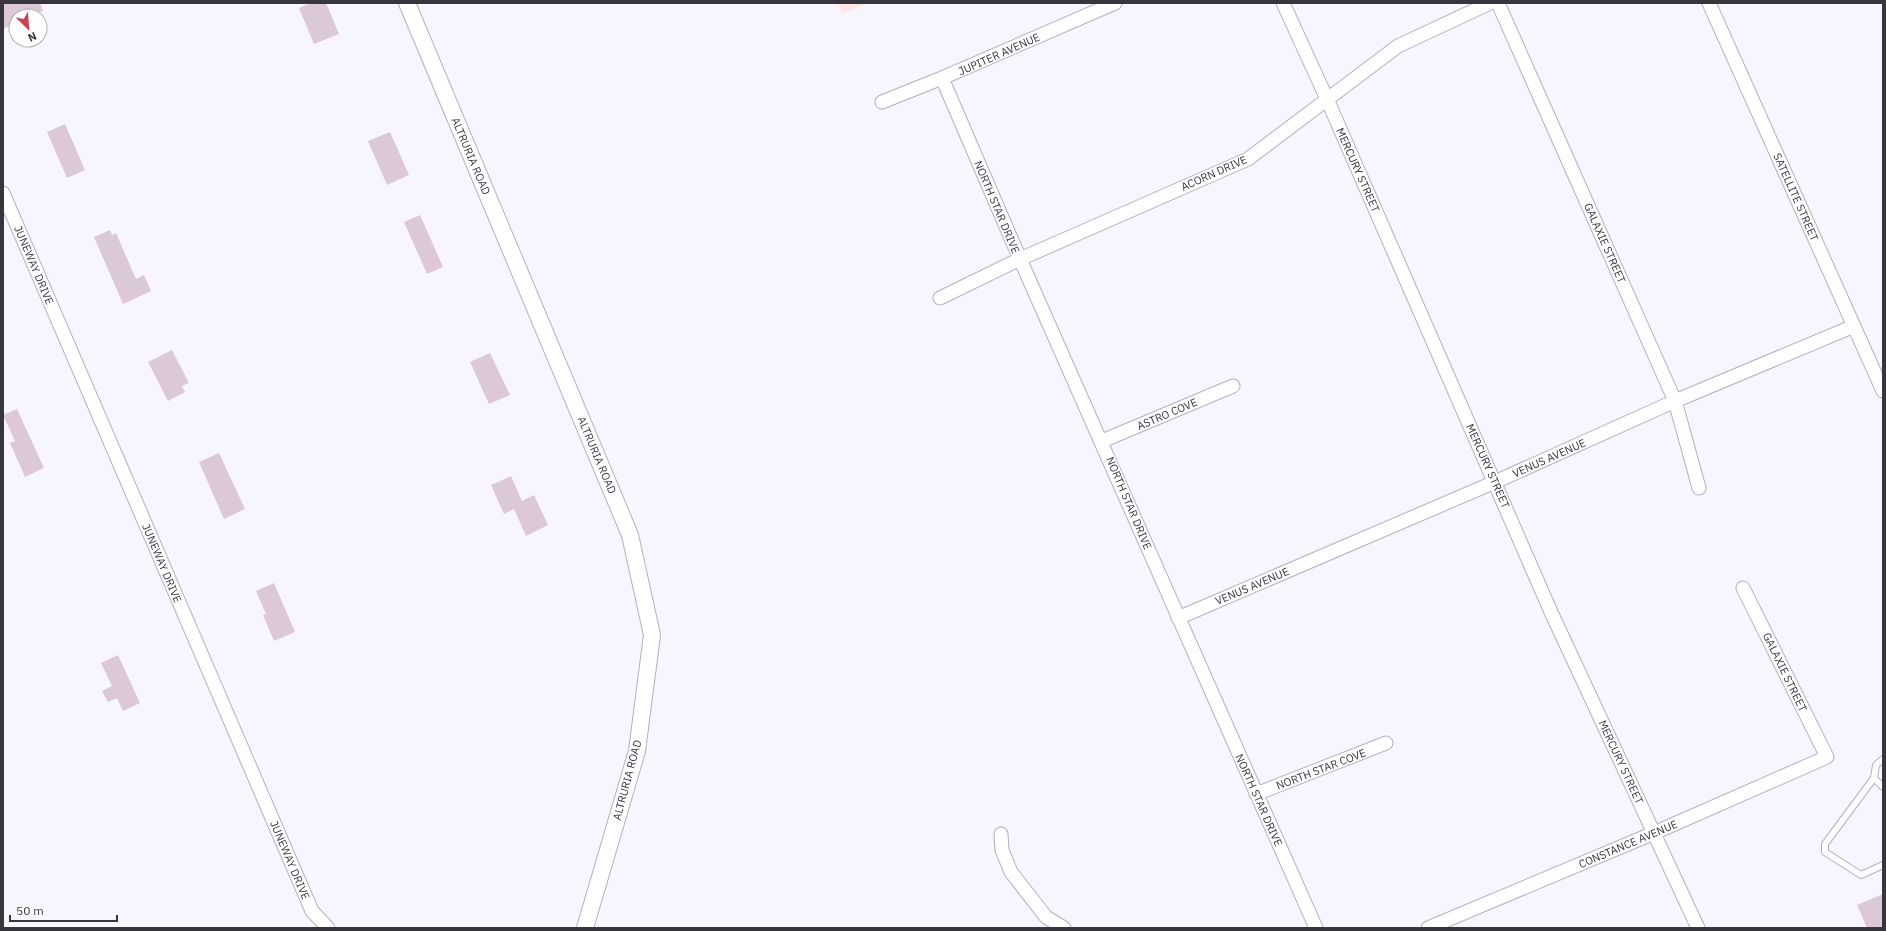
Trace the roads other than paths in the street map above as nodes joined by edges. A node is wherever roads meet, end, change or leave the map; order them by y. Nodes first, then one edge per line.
1 (407, 3) edge
2 (1115, 3) edge
3 (1283, 3) edge
4 (1490, 3) edge
5 (1498, 3) edge
6 (1709, 3) edge
7 (942, 78) junction
8 (1327, 99) junction
9 (882, 102) dead end
10 (3, 193) edge
11 (1020, 259) junction
12 (940, 298) dead end
13 (1854, 326) junction
14 (1233, 386) dead end
15 (1883, 391) edge
16 (1675, 401) junction
17 (1102, 441) junction
18 (1495, 482) junction
19 (1699, 488) dead end
20 (1743, 588) dead end
21 (1178, 618) junction
22 (1386, 743) dead end
23 (1827, 757) joint
24 (1883, 759) edge
25 (1874, 778) junction
26 (1883, 787) edge
27 (1256, 794) junction
28 (1654, 833) junction
29 (1001, 834) dead end
30 (1883, 865) edge
31 (328, 928) edge
32 (585, 928) edge
33 (1064, 928) edge
34 (1316, 928) edge
35 (1428, 928) edge
36 (1698, 928) edge

1 - 32 street, ALTRURIA ROAD
2 - 7 street, JUPITER AVENUE
3 - 8 street, MERCURY STREET
4 - 8 street, ACORN DRIVE
5 - 16 street, GALAXIE STREET
6 - 13 street, SATELLITE STREET
7 - 9 street, JUPITER AVENUE
7 - 11 street, NORTH STAR DRIVE
8 - 11 street, ACORN DRIVE
8 - 18 street, MERCURY STREET
10 - 31 street, JUNEWAY DRIVE
11 - 12 street, ACORN DRIVE
11 - 17 street, NORTH STAR DRIVE
13 - 15 street, SATELLITE STREET
13 - 16 street, VENUS AVENUE
14 - 17 street, ASTRO COVE
16 - 18 street, VENUS AVENUE
16 - 19 street, GALAXIE STREET
17 - 21 street, NORTH STAR DRIVE
18 - 21 street, VENUS AVENUE
18 - 28 street, MERCURY STREET
20 - 23 street, GALAXIE STREET
21 - 27 street, NORTH STAR DRIVE
22 - 27 street, NORTH STAR COVE
23 - 28 street, CONSTANCE AVENUE
24 - 25 lane
25 - 26 lane
25 - 30 lane
27 - 34 street, NORTH STAR DRIVE
28 - 35 street, CONSTANCE AVENUE
28 - 36 street, MERCURY STREET
29 - 33 street

